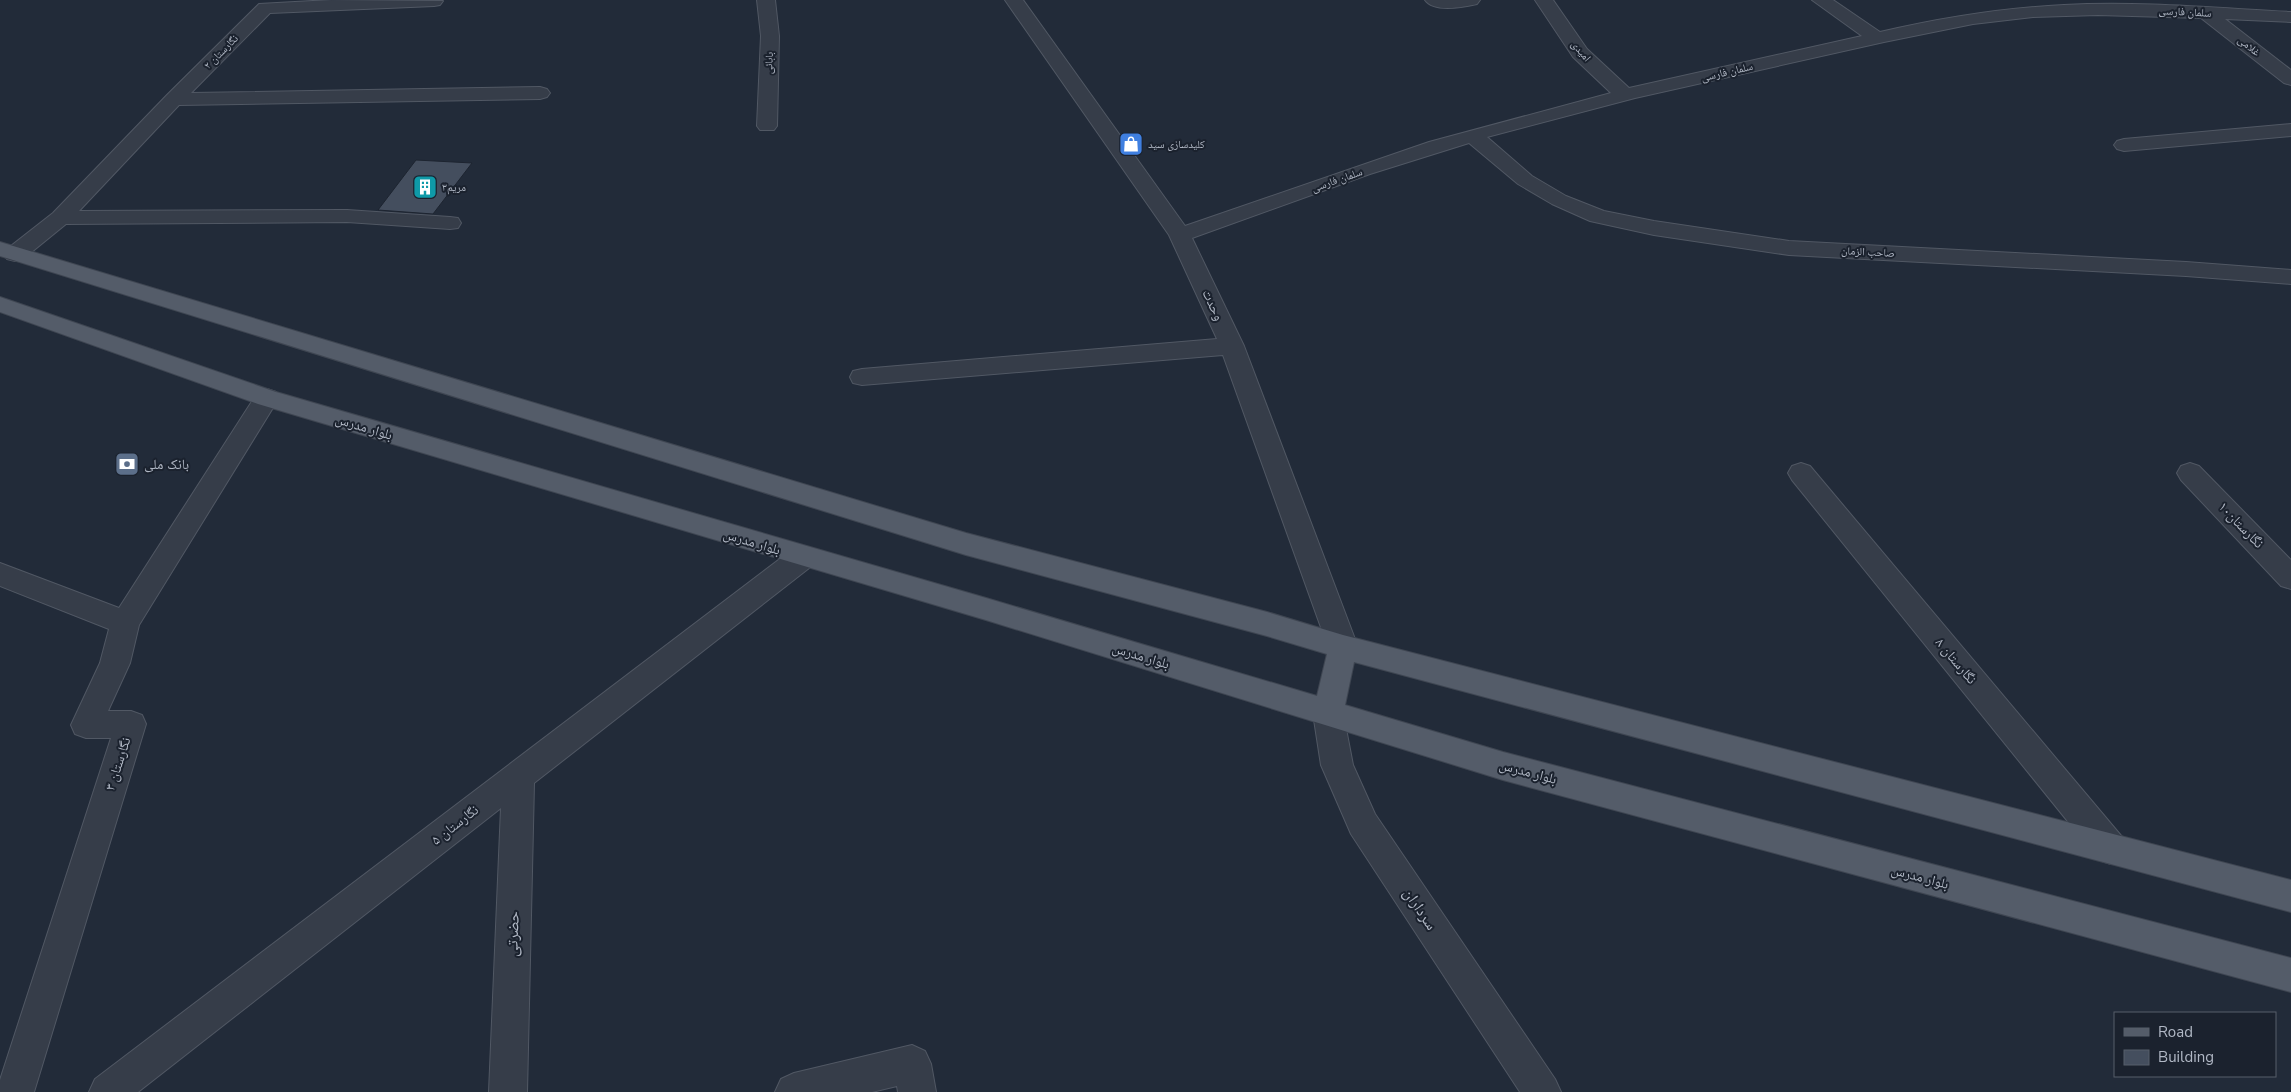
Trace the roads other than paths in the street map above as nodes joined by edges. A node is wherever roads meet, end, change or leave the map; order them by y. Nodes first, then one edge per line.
1 (766, 0) edge
2 (1014, 0) edge
3 (1434, 0) edge
4 (1471, 0) edge
5 (1544, 0) edge
6 (1821, 0) edge
7 (434, 1) edge
8 (2092, 4) edge
9 (2207, 14) junction
10 (2291, 17) edge
11 (1877, 38) junction
12 (2291, 79) edge
13 (540, 93) dead end
14 (1626, 95) junction
15 (174, 99) junction
16 (767, 126) dead end
17 (2291, 130) edge
18 (1472, 135) junction
19 (2124, 145) dead end
20 (61, 218) junction
21 (450, 223) dead end
22 (1180, 235) junction
23 (8, 251) edge
24 (2291, 277) edge
25 (0, 304) edge
26 (1232, 346) junction
27 (862, 377) dead end
28 (267, 398) junction
29 (2190, 472) dead end
30 (1801, 473) dead end
31 (803, 557) junction
32 (0, 574) edge
33 (2291, 578) edge
34 (125, 623) junction
35 (1343, 647) junction
36 (1328, 713) junction
37 (518, 776) junction
38 (2112, 848) junction
39 (2291, 896) edge
40 (2291, 975) edge
41 (15, 1092) edge
42 (108, 1092) edge
43 (508, 1092) edge
44 (794, 1092) edge
45 (917, 1092) edge
46 (1542, 1092) edge

1 - 16 street, بابائی
2 - 22 street, وحدت
3 - 4 street
5 - 14 street, امیدی
6 - 11 street
7 - 15 street, نگارستان ۲
8 - 9 street, سلمان فارسی
8 - 11 street, سلمان فارسی
9 - 10 street, سلمان فارسی
9 - 12 street, غلامی
11 - 14 street, سلمان فارسی
13 - 15 street
14 - 18 street, سلمان فارسی
15 - 20 street, نگارستان ۲
17 - 19 street
18 - 22 street, سلمان فارسی
18 - 24 street, صاحب الزمان
20 - 21 street
20 - 23 street, نگارستان ۲
22 - 26 street, وحدت
23 - 35 main road
25 - 28 main road, بلوار مدرس
26 - 27 street
26 - 35 street, وحدت
28 - 31 main road, بلوار مدرس
28 - 34 street, نگارستان ۳
29 - 33 street, نگارستان۱۰
30 - 38 street, نگارستان ۸
31 - 36 main road, بلوار مدرس
31 - 37 street, نگارستان ۵
32 - 34 street
34 - 41 street, نگارستان ۳
35 - 36 main road
35 - 38 main road
36 - 40 main road, بلوار مدرس
36 - 46 street, سرداران
37 - 42 street, نگارستان ۵
37 - 43 street, حضرتی
38 - 39 main road
44 - 45 street

